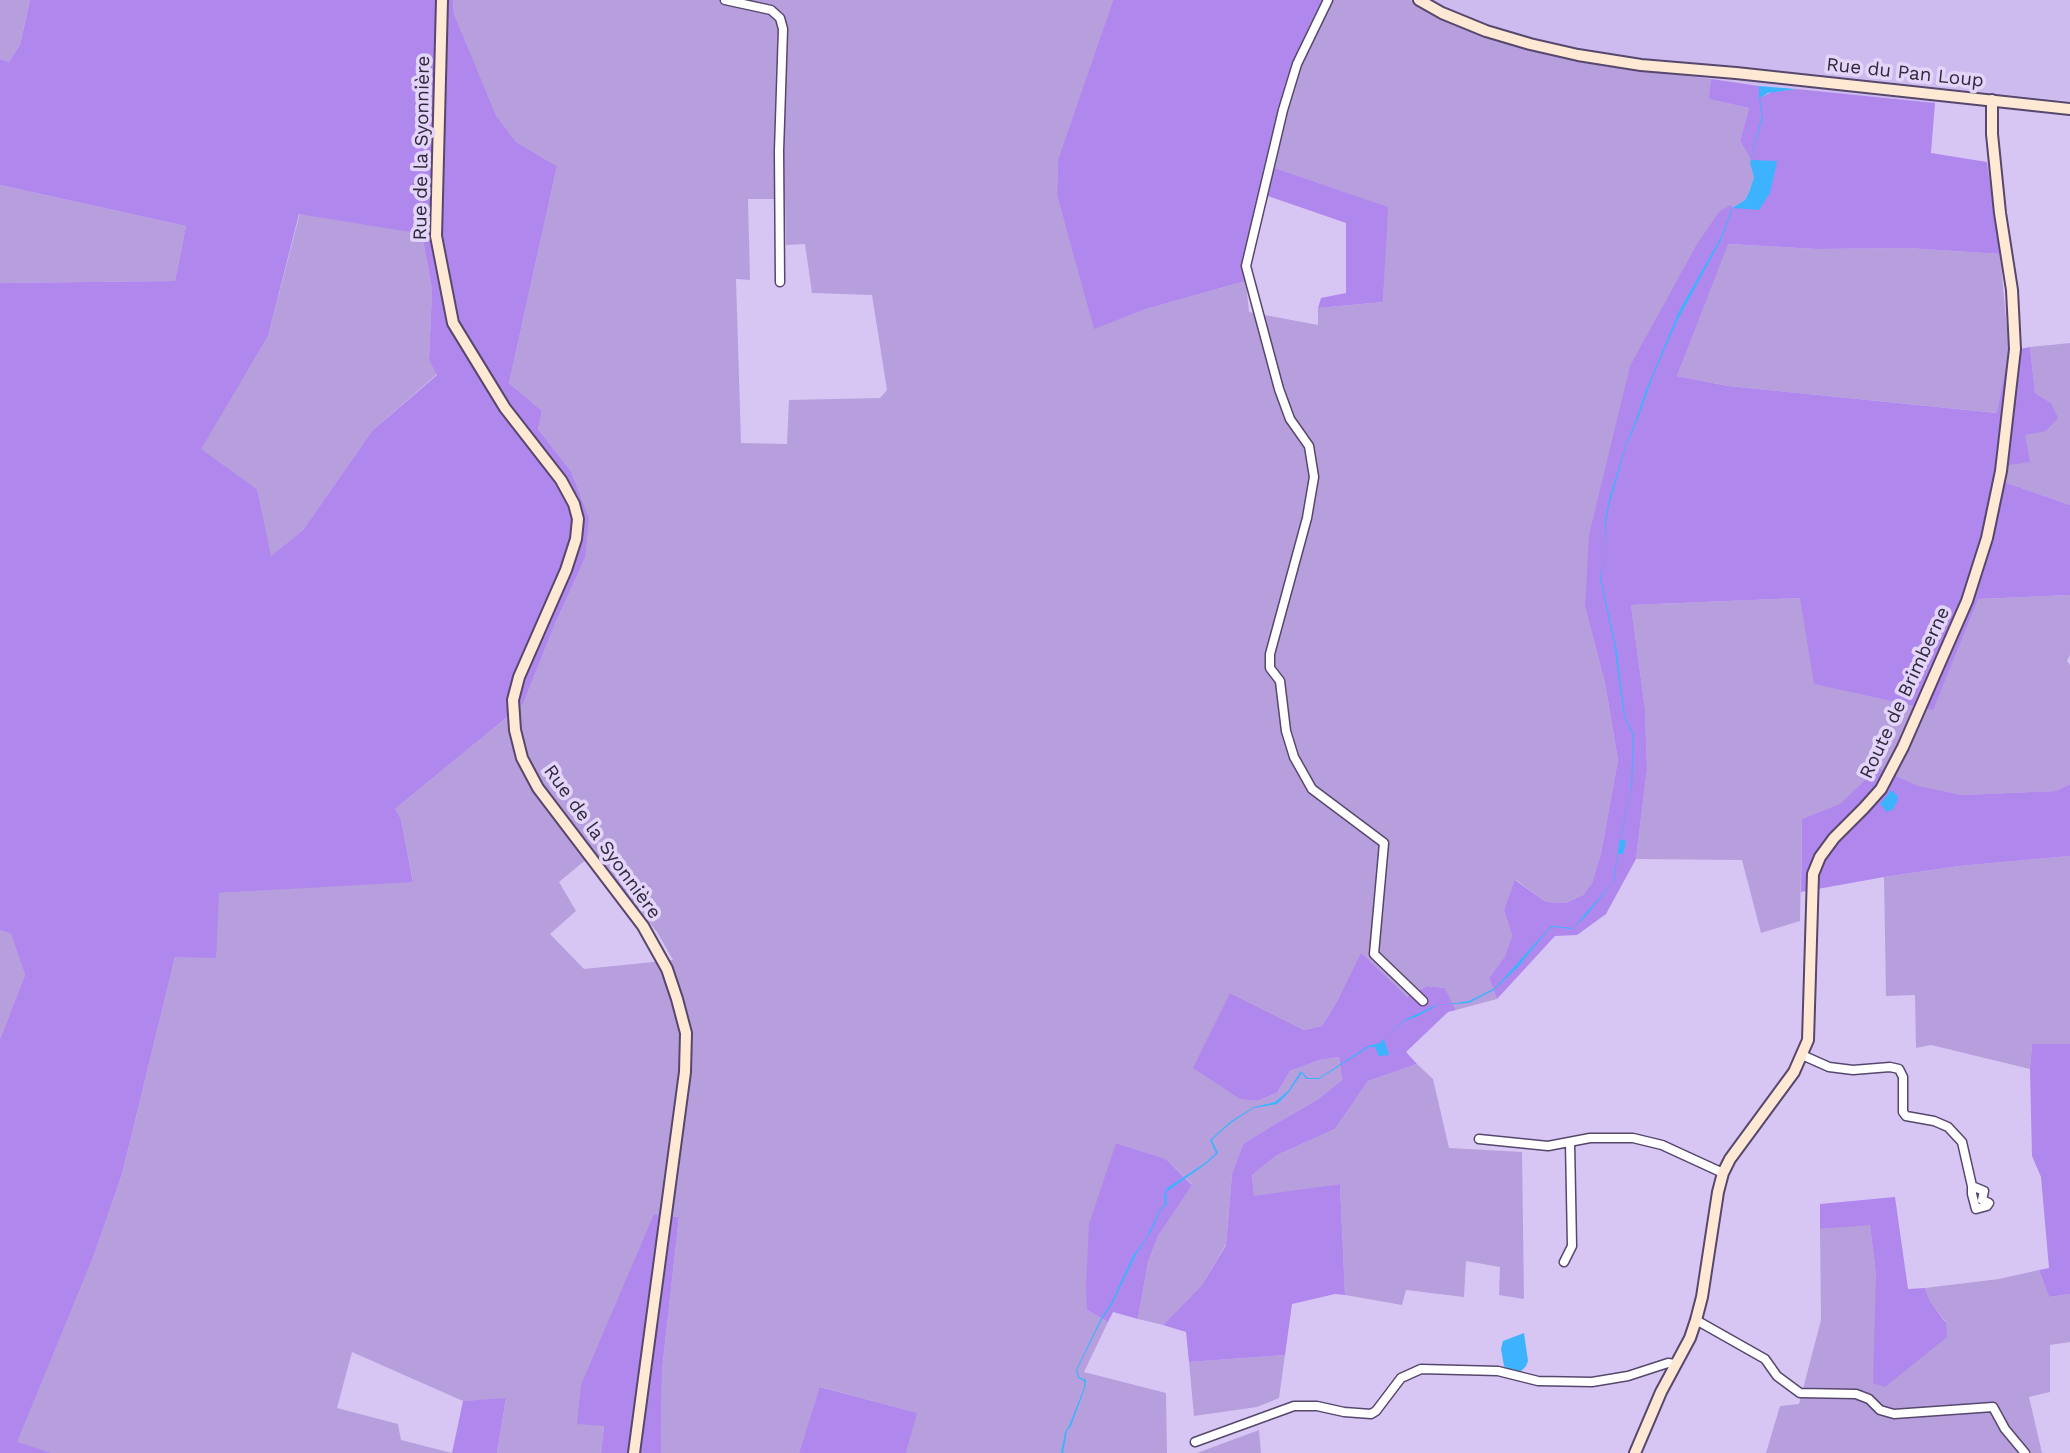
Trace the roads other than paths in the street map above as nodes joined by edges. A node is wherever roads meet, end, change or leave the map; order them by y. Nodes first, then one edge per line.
1 (442, 0) edge
2 (725, 0) edge
3 (1328, 0) edge
4 (1419, 0) edge
5 (1992, 100) junction
6 (2070, 109) edge
7 (780, 282) dead end
8 (1423, 1001) dead end
9 (1802, 1055) junction
10 (1479, 1139) dead end
11 (1570, 1142) junction
12 (1723, 1173) junction
13 (1972, 1186) dead end
14 (1564, 1262) dead end
15 (1696, 1320) junction
16 (1675, 1364) junction
17 (1195, 1442) dead end
18 (634, 1453) edge
19 (1635, 1453) edge
20 (2025, 1453) edge

1 - 18 street, Rue de la Syonnière
2 - 7 street
3 - 8 street
4 - 5 street, Rue du Pan Loup
5 - 6 street, Rue du Pan Loup
5 - 9 street, Route de Brimberne
9 - 12 street, Route de Brimberne
9 - 13 street
10 - 11 street
11 - 12 street
11 - 14 street
12 - 15 street, Route de Brimberne
15 - 16 street, Route de Brimberne
15 - 20 street
16 - 17 street
16 - 19 street, Route de Brimberne

